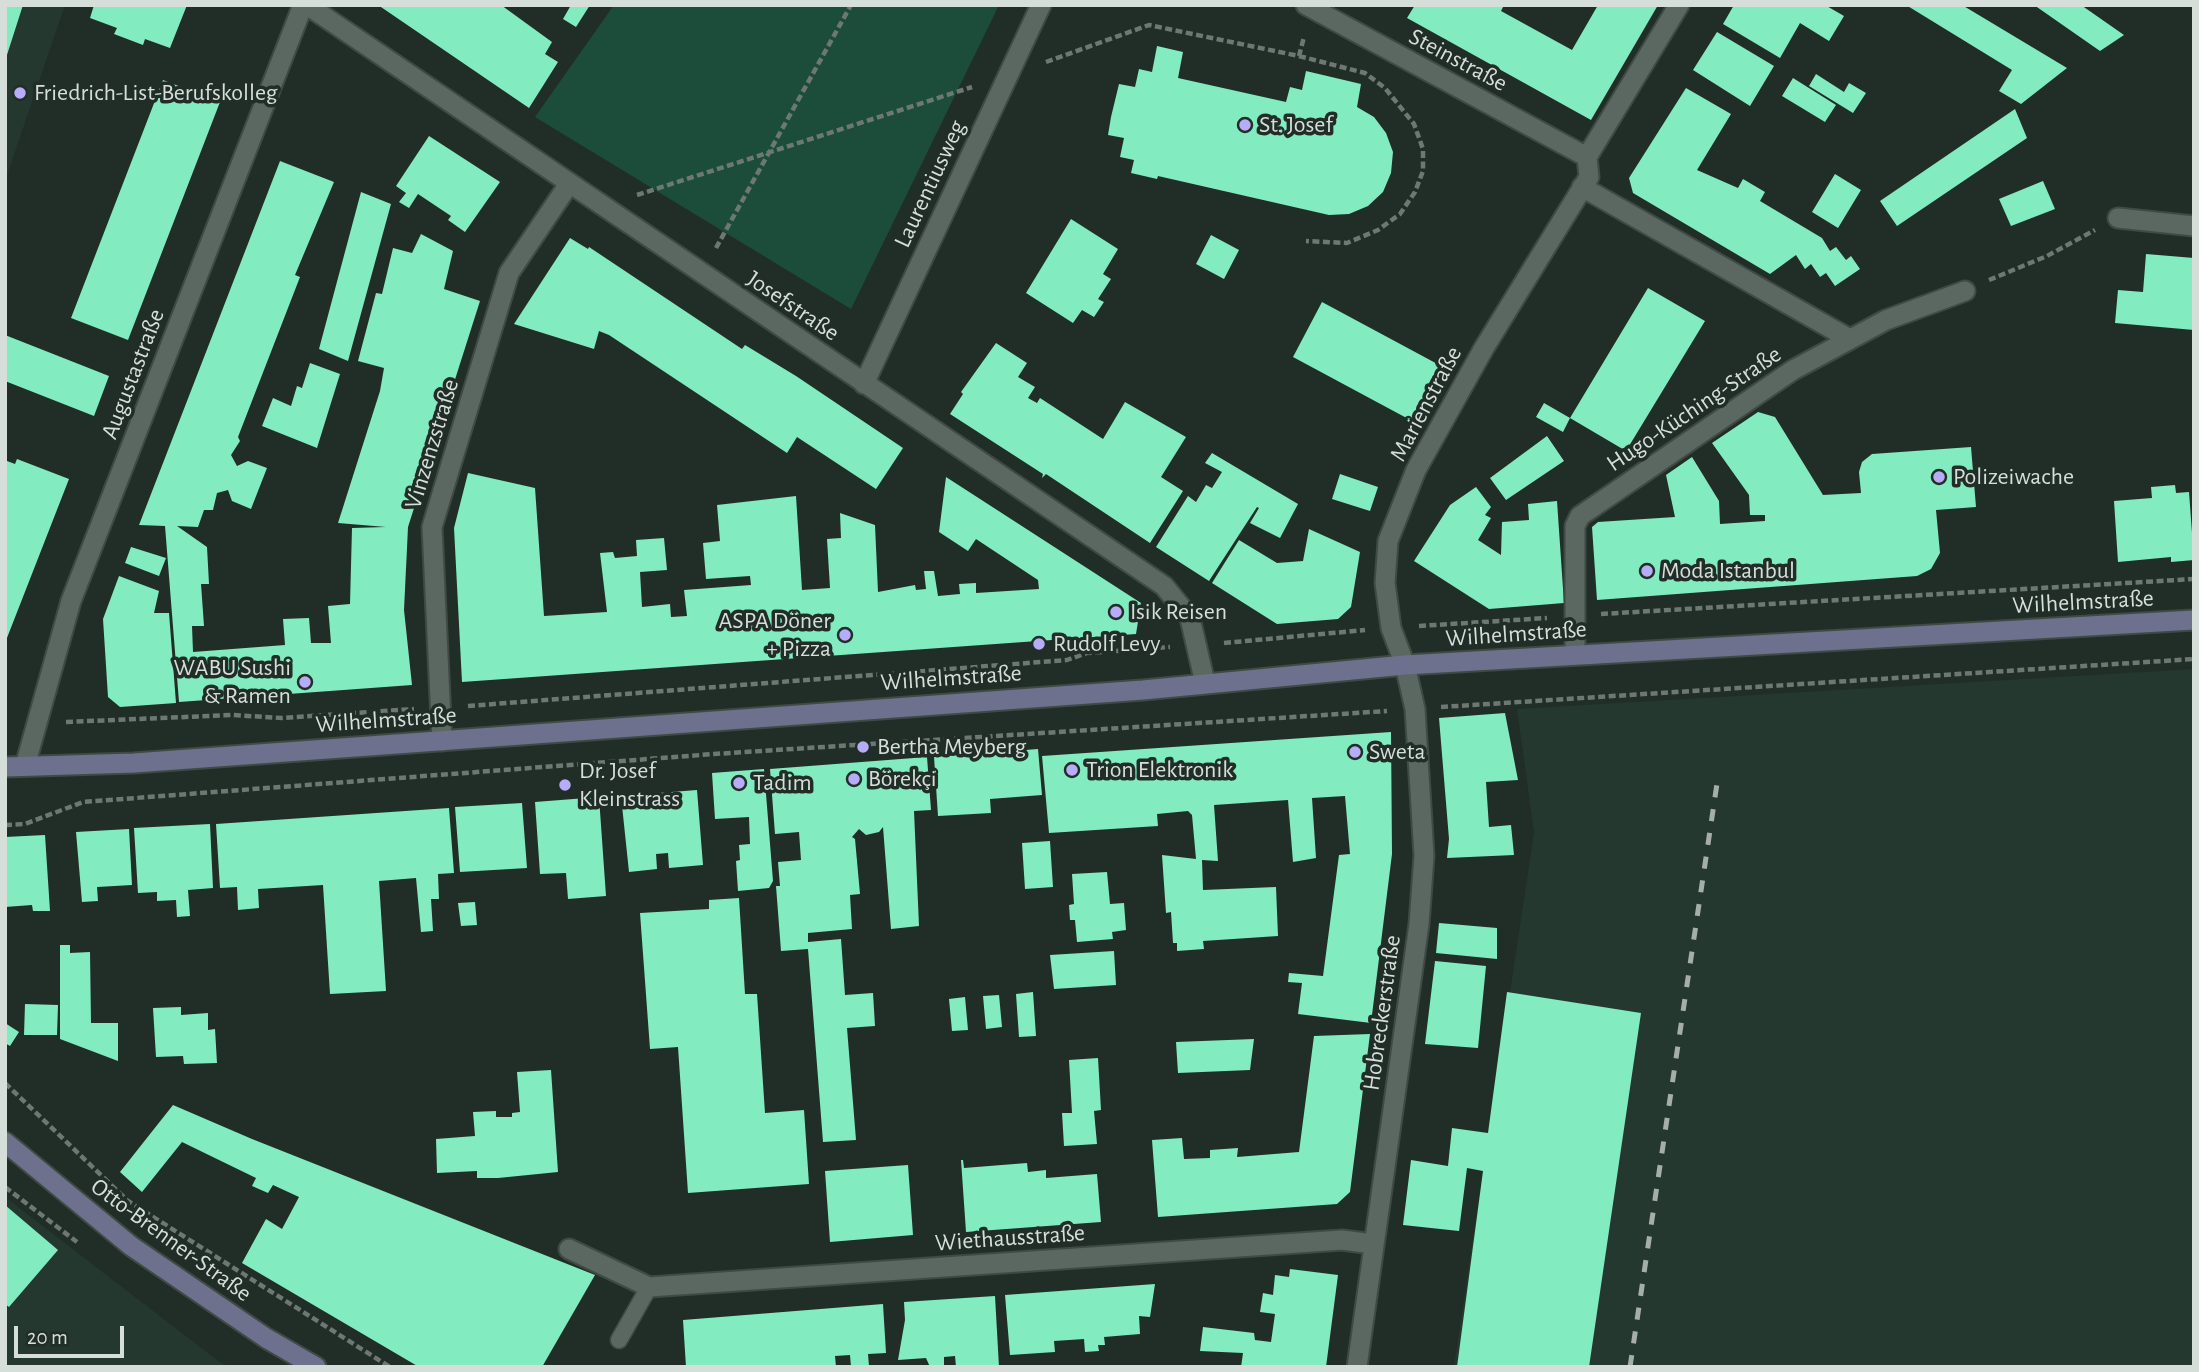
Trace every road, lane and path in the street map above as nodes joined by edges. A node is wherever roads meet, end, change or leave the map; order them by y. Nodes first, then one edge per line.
1 (305, 5) edge
2 (851, 5) edge
3 (1041, 5) edge
4 (1679, 5) edge
5 (1308, 7) edge
6 (1299, 56) junction
7 (1008, 76) junction
8 (772, 152) junction
9 (1587, 158) junction
10 (569, 184) junction
11 (1582, 187) junction
12 (603, 206) junction
13 (2118, 218) joint
14 (2194, 226) edge
15 (1306, 241) dead end
16 (701, 273) junction
17 (1965, 290) joint
18 (1848, 338) junction
19 (864, 384) junction
20 (2194, 579) edge
21 (1575, 616) junction
22 (2194, 620) edge
23 (1391, 628) junction
24 (1197, 645) junction
25 (1575, 654) junction
26 (2194, 659) edge
27 (1405, 665) junction
28 (1205, 683) junction
29 (441, 708) junction
30 (1416, 709) junction
31 (36, 723) junction
32 (442, 741) junction
33 (25, 766) junction
34 (5, 767) edge
35 (5, 825) edge
36 (5, 1083) edge
37 (5, 1142) edge
38 (1373, 1244) junction
39 (569, 1249) dead end
40 (649, 1287) junction
41 (619, 1340) dead end
42 (316, 1367) edge
43 (390, 1367) edge
44 (1357, 1367) edge

1 - 10 street, Josefstraße
1 - 31 street, Augustastraße
2 - 8 path
3 - 7 street, Laurentiusweg
4 - 9 street, Marienstraße
5 - 6 path
5 - 9 street, Steinstraße
6 - 7 path
6 - 15 path
7 - 8 path
7 - 19 street, Laurentiusweg
8 - 12 path
8 - 16 path
9 - 11 street, Marienstraße
10 - 12 street, Josefstraße
10 - 29 street, Vinzenzstraße
11 - 18 street
11 - 23 street, Marienstraße
12 - 16 street, Josefstraße
13 - 14 street
13 - 17 path
16 - 19 street, Josefstraße
17 - 18 street, Hugo-Küching-Straße
18 - 21 street, Hugo-Küching-Straße
19 - 24 street, Josefstraße
20 - 21 path
21 - 23 path
21 - 25 street, Hugo-Küching-Straße
22 - 25 main road, Wilhelmstraße
23 - 24 path
23 - 27 street, Marienstraße
24 - 28 street, Josefstraße
24 - 29 path
25 - 27 main road, Wilhelmstraße
26 - 30 path
27 - 28 main road, Wilhelmstraße
27 - 30 street, Hobreckerstraße
28 - 32 main road, Wilhelmstraße
29 - 31 path
29 - 32 street, Vinzenzstraße
30 - 35 path
30 - 38 street, Hobreckerstraße
31 - 33 street, Augustastraße
32 - 33 main road, Wilhelmstraße
33 - 34 main road, Wilhelmstraße
36 - 43 path
37 - 42 main road, Otto-Brenner-Straße
38 - 40 street, Wiethausstraße
38 - 44 street, Hobreckerstraße
39 - 40 street, Wiethausstraße
40 - 41 lane

